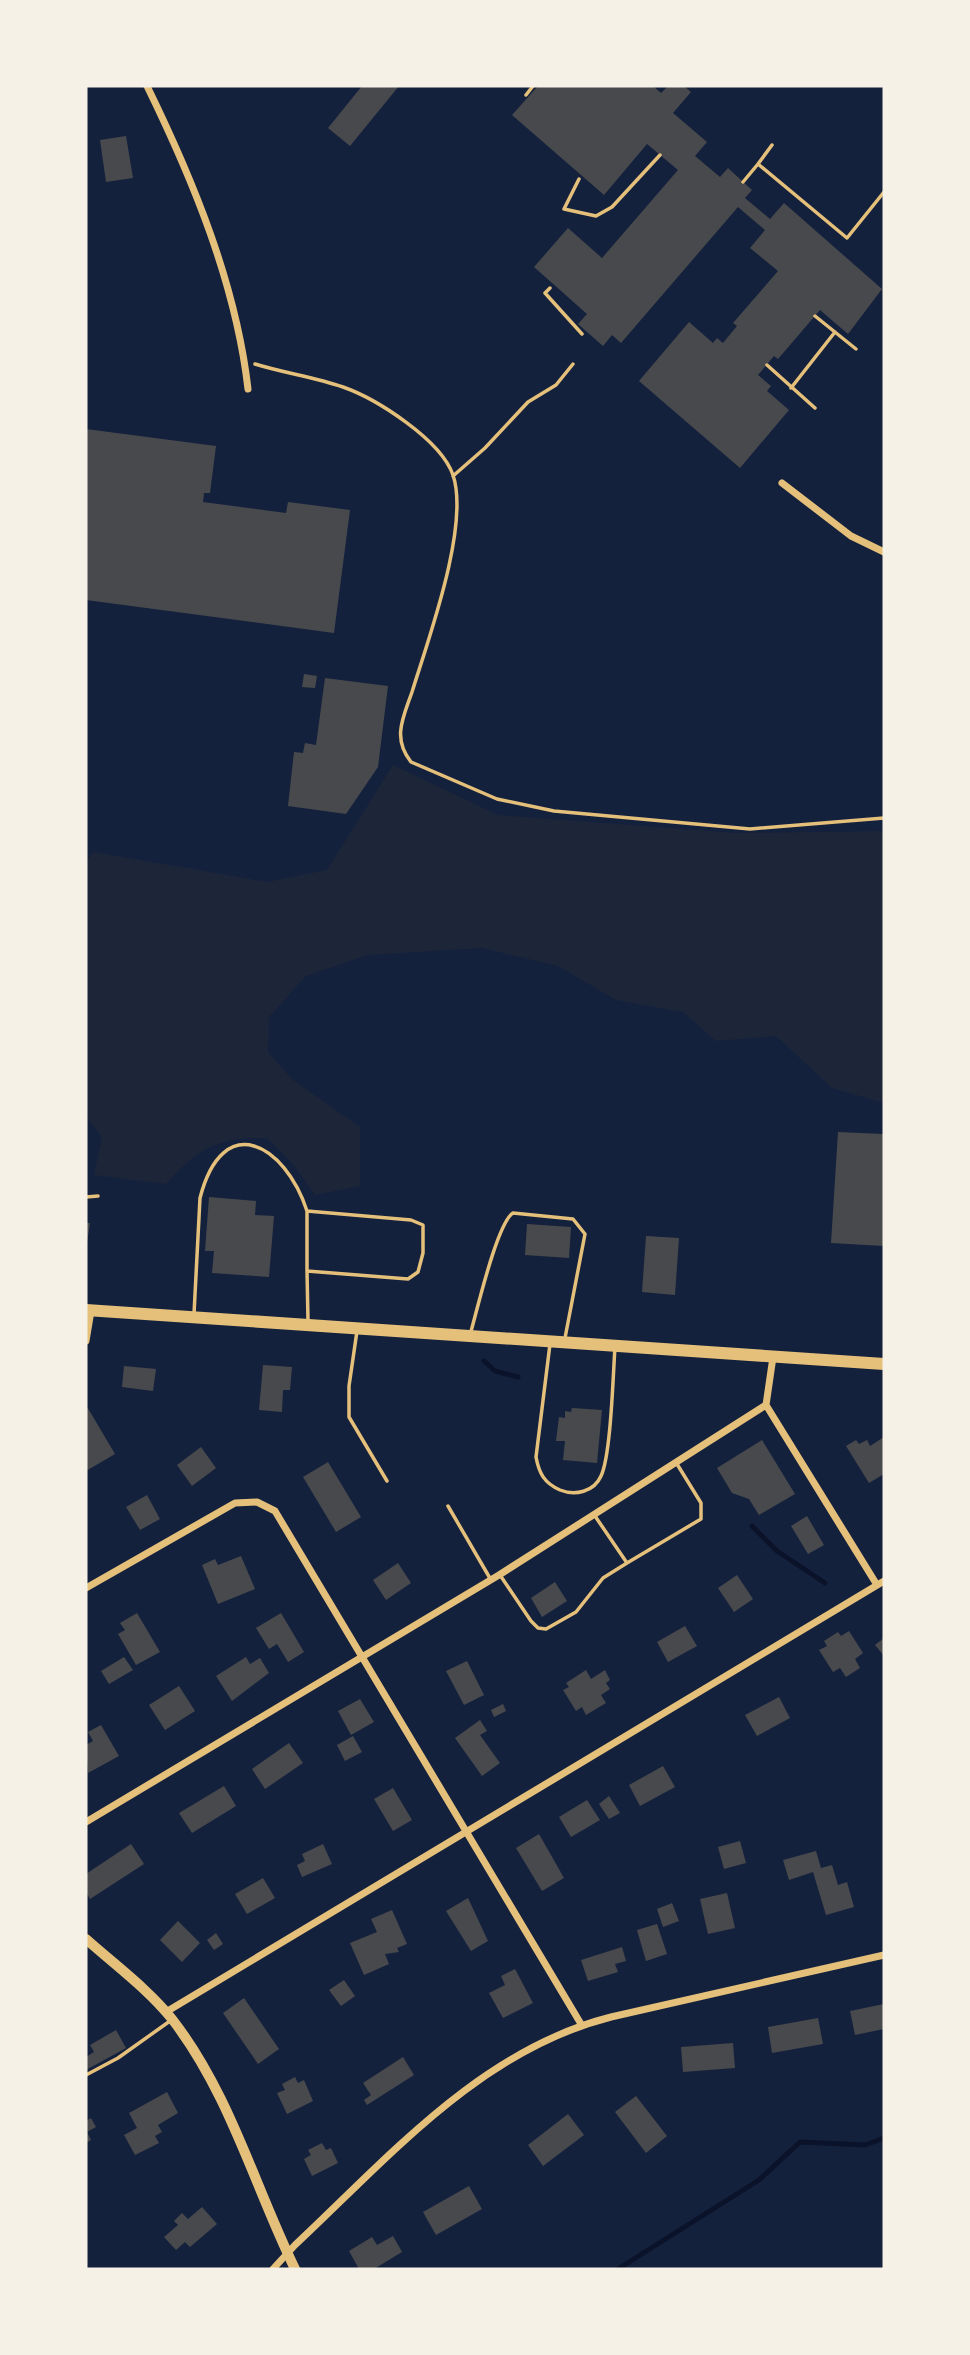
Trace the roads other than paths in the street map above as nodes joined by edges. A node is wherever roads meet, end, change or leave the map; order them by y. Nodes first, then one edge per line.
1 (147, 86) edge
2 (248, 389) dead end
3 (782, 484) dead end
4 (884, 552) edge
5 (98, 1196) dead end
6 (86, 1198) edge
7 (307, 1211) junction
8 (307, 1271) junction
9 (88, 1311) edge
10 (194, 1318) junction
11 (308, 1326) junction
12 (357, 1329) junction
13 (469, 1336) junction
14 (86, 1341) edge
15 (557, 1342) junction
16 (615, 1346) junction
17 (773, 1357) junction
18 (884, 1364) edge
19 (766, 1405) junction
20 (677, 1464) junction
21 (387, 1481) dead end
22 (448, 1506) dead end
23 (593, 1514) junction
24 (627, 1563) junction
25 (499, 1575) junction
26 (491, 1580) junction
27 (881, 1583) edge
28 (86, 1588) edge
29 (361, 1659) junction
30 (86, 1822) edge
31 (466, 1832) junction
32 (86, 1939) edge
33 (884, 1955) edge
34 (169, 2016) junction
35 (581, 2024) junction
36 (86, 2075) edge
37 (287, 2253) junction
38 (273, 2269) edge
39 (295, 2269) edge

1 - 2 street
3 - 4 street
5 - 6 lane
7 - 8 lane
7 - 8 lane
7 - 10 lane
8 - 11 lane
9 - 10 main road
9 - 14 street
10 - 11 main road
11 - 12 main road
12 - 13 main road
12 - 21 lane
13 - 15 main road
13 - 15 lane
15 - 16 main road
15 - 16 lane
16 - 17 main road
17 - 18 main road
17 - 19 street
19 - 20 street
19 - 27 street
20 - 23 street
20 - 24 lane
22 - 26 lane
23 - 24 lane
23 - 25 street
24 - 25 lane
25 - 26 street
26 - 29 street
27 - 31 street
28 - 29 street
29 - 30 street
29 - 31 street
31 - 34 street
31 - 35 street
32 - 34 street
33 - 35 street
34 - 36 lane
34 - 37 street
35 - 37 street
37 - 38 street
37 - 39 street

